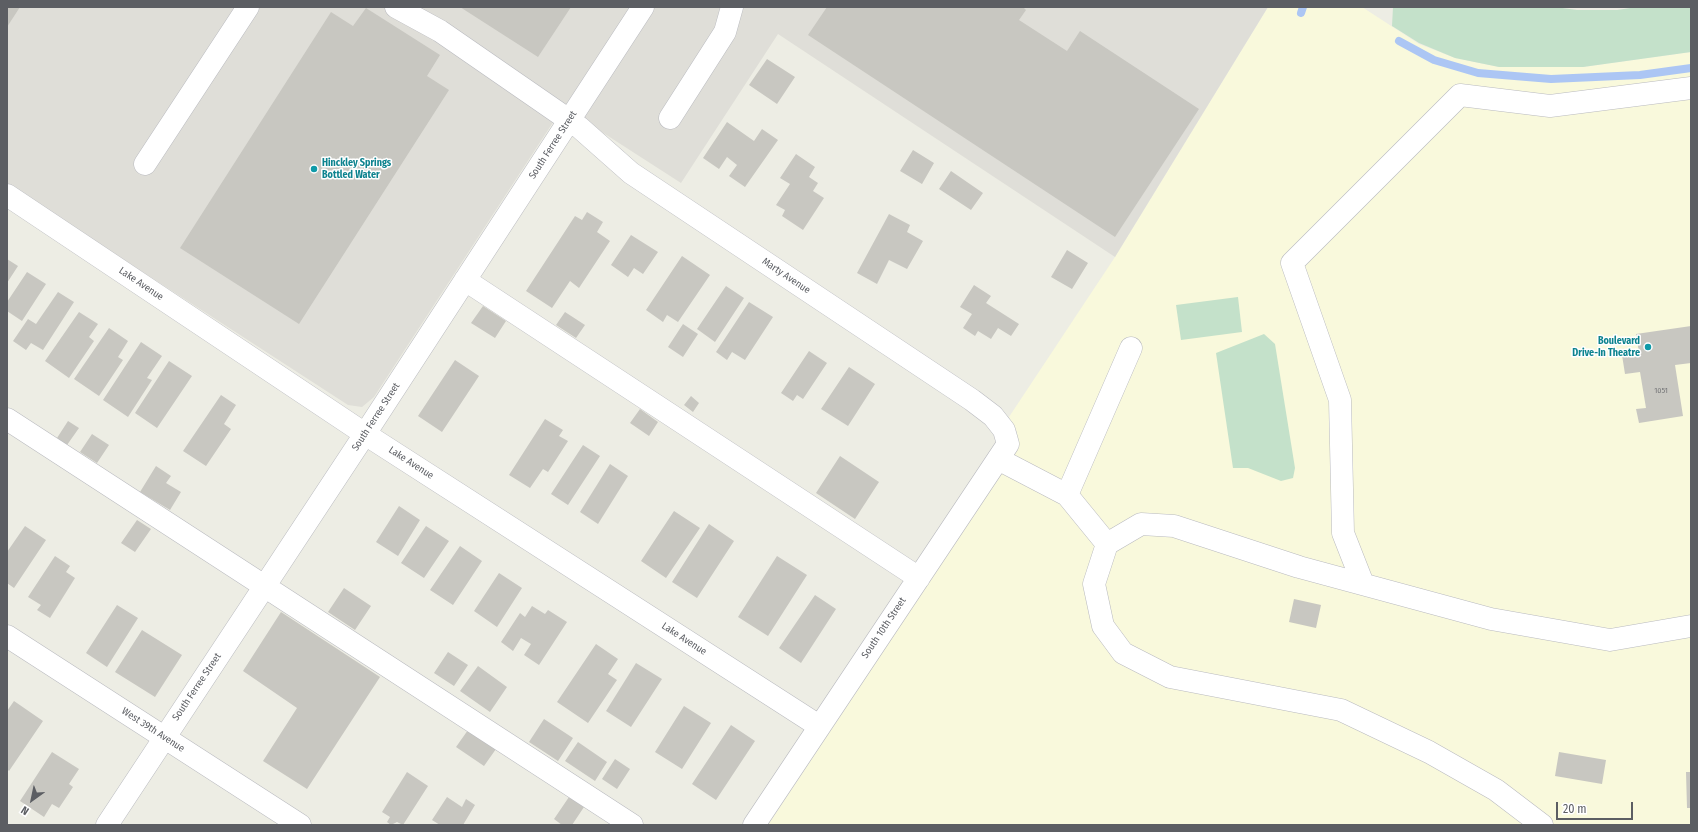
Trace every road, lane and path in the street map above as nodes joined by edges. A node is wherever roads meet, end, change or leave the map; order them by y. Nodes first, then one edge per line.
1 (248, 7) edge
2 (396, 7) edge
3 (644, 7) edge
4 (732, 7) edge
5 (1691, 88) edge
6 (670, 118) dead end
7 (569, 121) junction
8 (145, 164) dead end
9 (7, 195) edge
10 (465, 280) junction
11 (1131, 348) dead end
12 (7, 419) edge
13 (1004, 430) joint
14 (366, 434) junction
15 (998, 459) junction
16 (1067, 495) junction
17 (1107, 544) junction
18 (919, 578) junction
19 (1363, 584) junction
20 (264, 586) junction
21 (1691, 626) edge
22 (7, 636) edge
23 (819, 726) junction
24 (164, 737) junction
25 (107, 825) edge
26 (300, 825) edge
27 (632, 825) edge
28 (754, 825) edge
29 (1542, 825) edge

1 - 8 street
2 - 7 street, Marty Avenue
3 - 7 street, South Ferree Street
4 - 6 street
5 - 19 street
7 - 10 street, South Ferree Street
7 - 13 street, Marty Avenue
9 - 14 street, Lake Avenue
10 - 14 street, South Ferree Street
10 - 18 street
11 - 16 street
12 - 20 street
13 - 15 street, South 10th Street
14 - 20 street, South Ferree Street
14 - 23 street, Lake Avenue
15 - 16 street
15 - 18 street, South 10th Street
16 - 17 street
17 - 19 street
17 - 29 street
18 - 23 street, South 10th Street
19 - 21 street
20 - 24 street, South Ferree Street
20 - 27 street
22 - 24 street, West 39th Avenue
23 - 28 street, South 10th Street
24 - 25 street, South Ferree Street
24 - 26 street, West 39th Avenue

